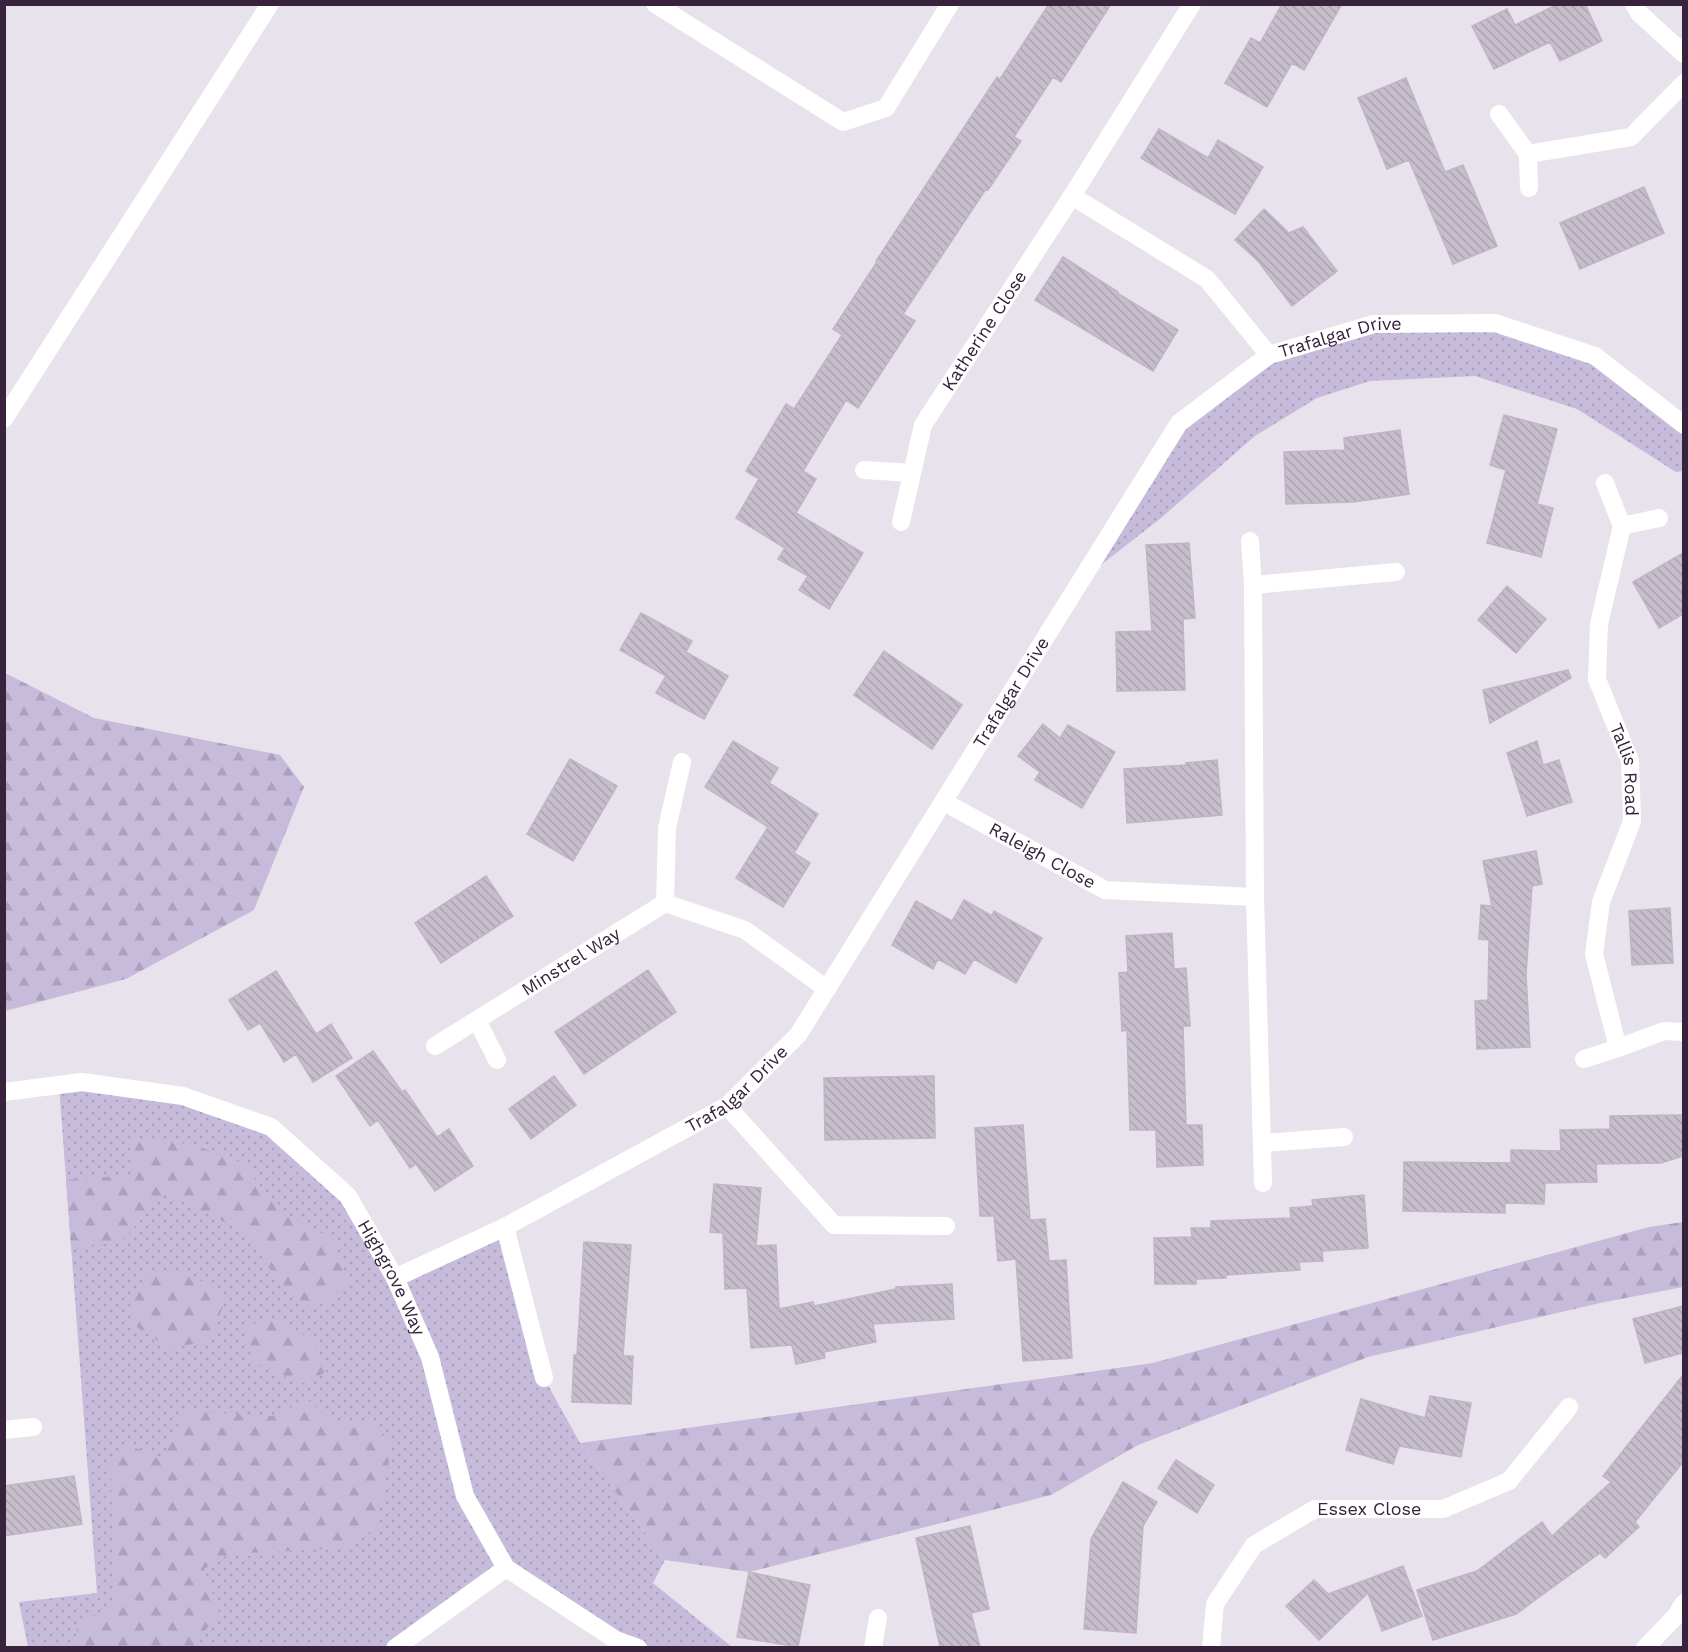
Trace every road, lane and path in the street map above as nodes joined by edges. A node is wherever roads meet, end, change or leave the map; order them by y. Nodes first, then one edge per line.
1 (270, 4) edge
2 (655, 4) edge
3 (950, 4) edge
4 (1192, 4) edge
5 (1641, 7) edge
6 (1683, 54) edge
7 (1683, 83) edge
8 (1500, 114) dead end
9 (1528, 154) junction
10 (1529, 188) dead end
11 (1072, 196) junction
12 (1269, 355) junction
13 (4, 419) edge
14 (1683, 424) edge
15 (864, 470) dead end
16 (912, 473) junction
17 (1605, 483) dead end
18 (1659, 518) dead end
19 (901, 522) dead end
20 (1622, 526) junction
21 (1250, 541) dead end
22 (1396, 572) dead end
23 (1253, 585) junction
24 (682, 762) dead end
25 (944, 802) junction
26 (1255, 897) junction
27 (666, 903) junction
28 (827, 989) junction
29 (477, 1020) junction
30 (1683, 1032) edge
31 (435, 1046) dead end
32 (1618, 1048) junction
33 (1584, 1059) dead end
34 (497, 1060) dead end
35 (4, 1092) edge
36 (727, 1106) junction
37 (1344, 1137) dead end
38 (1262, 1143) junction
39 (1263, 1183) dead end
40 (946, 1226) dead end
41 (505, 1227) junction
42 (395, 1278) junction
43 (544, 1378) dead end
44 (1569, 1407) dead end
45 (33, 1427) dead end
46 (4, 1430) edge
47 (506, 1568) junction
48 (1681, 1614) edge
49 (878, 1618) dead end
50 (395, 1647) edge
51 (638, 1647) edge
52 (873, 1647) edge
53 (1211, 1647) edge
54 (1646, 1647) edge

1 - 13 street
2 - 3 street
4 - 11 street, Katherine Close
5 - 6 street
7 - 9 street
8 - 9 street
9 - 10 street
11 - 12 street
11 - 16 street, Katherine Close
12 - 14 street, Trafalgar Drive
12 - 25 street, Trafalgar Drive
15 - 16 street
16 - 19 street, Katherine Close
17 - 20 street
18 - 20 street
20 - 32 street, Tallis Road
21 - 23 street
22 - 23 street
23 - 26 street
24 - 27 street
25 - 26 street, Raleigh Close
25 - 28 street, Trafalgar Drive
26 - 38 street
27 - 28 street
27 - 29 street, Minstrel Way
28 - 36 street, Trafalgar Drive
29 - 31 street, Minstrel Way
29 - 34 street
30 - 32 street
32 - 33 street
35 - 42 street, Highgrove Way
36 - 40 street
36 - 41 street, Trafalgar Drive
37 - 38 street
38 - 39 street
41 - 42 street, Trafalgar Drive
41 - 43 street
42 - 47 street, Highgrove Way
44 - 53 street, Essex Close
45 - 46 street
47 - 50 street
47 - 51 street, Highgrove Way
48 - 54 street
49 - 52 street

